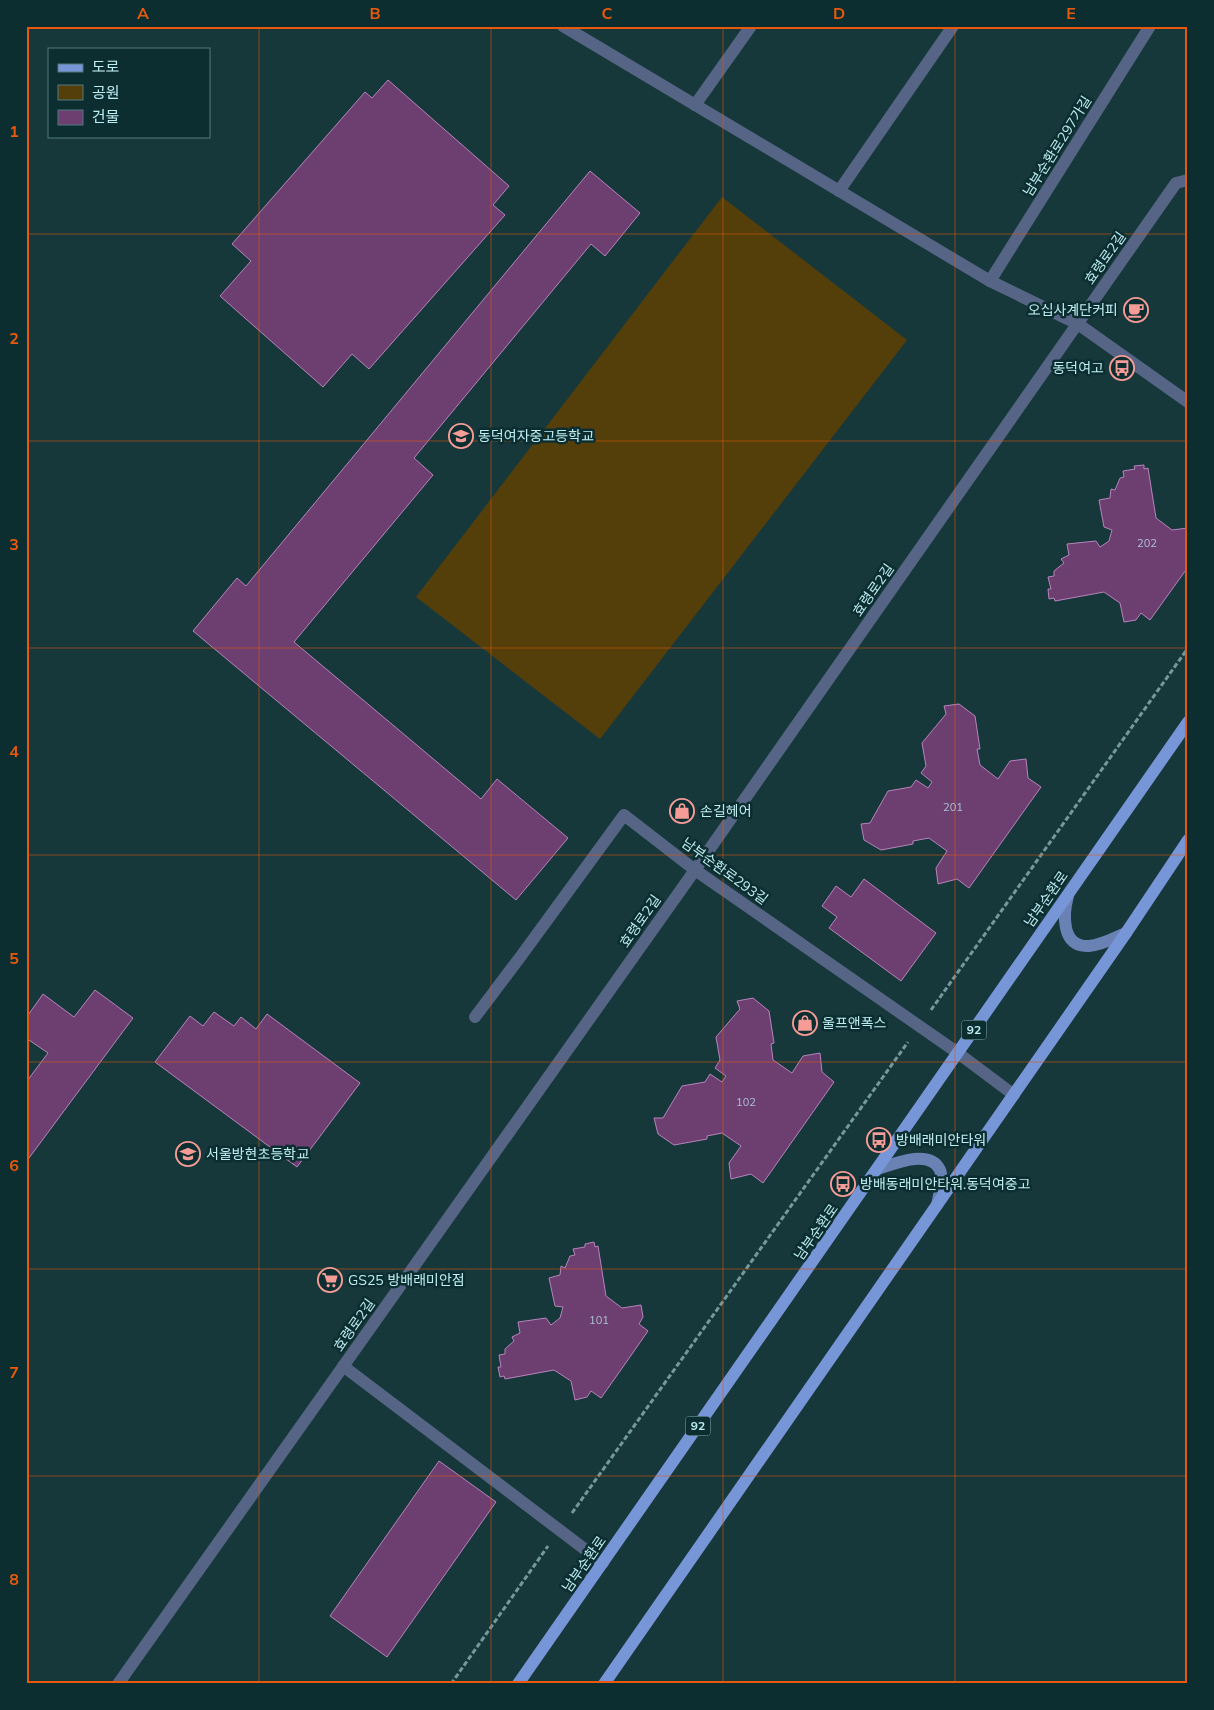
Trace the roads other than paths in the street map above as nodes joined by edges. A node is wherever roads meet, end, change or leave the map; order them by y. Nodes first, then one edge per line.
1 (563, 26) edge
2 (751, 26) edge
3 (953, 26) edge
4 (1150, 26) edge
5 (695, 105) junction
6 (1188, 180) edge
7 (838, 191) junction
8 (990, 281) junction
9 (1078, 324) junction
10 (1188, 402) edge
11 (1188, 722) edge
12 (1188, 840) edge
13 (695, 870) junction
14 (1070, 891) junction
15 (1126, 933) junction
16 (475, 1017) dead end
17 (958, 1053) junction
18 (1014, 1094) junction
19 (878, 1169) junction
20 (937, 1205) junction
21 (343, 1366) junction
22 (603, 1563) junction
23 (118, 1684) edge
24 (518, 1684) edge
25 (604, 1684) edge

1 - 5 street
2 - 5 street
3 - 7 street
4 - 8 street, 남부순환로297가길
5 - 7 street
6 - 9 street, 효령로2길
7 - 8 street
8 - 9 street
9 - 10 street
9 - 13 street, 효령로2길
11 - 14 main road, 남부순환로 / 92
12 - 15 main road
13 - 16 street, 남부순환로293길
13 - 17 street, 남부순환로293길
13 - 21 street, 효령로2길
14 - 15 main road
14 - 17 main road, 남부순환로 / 92
15 - 18 main road
17 - 18 street, 남부순환로293길
17 - 19 main road, 남부순환로 / 92
18 - 20 main road
19 - 20 main road
19 - 22 main road, 남부순환로 / 92
20 - 25 main road
21 - 22 street
21 - 23 street, 효령로2길
22 - 24 main road, 남부순환로 / 92

